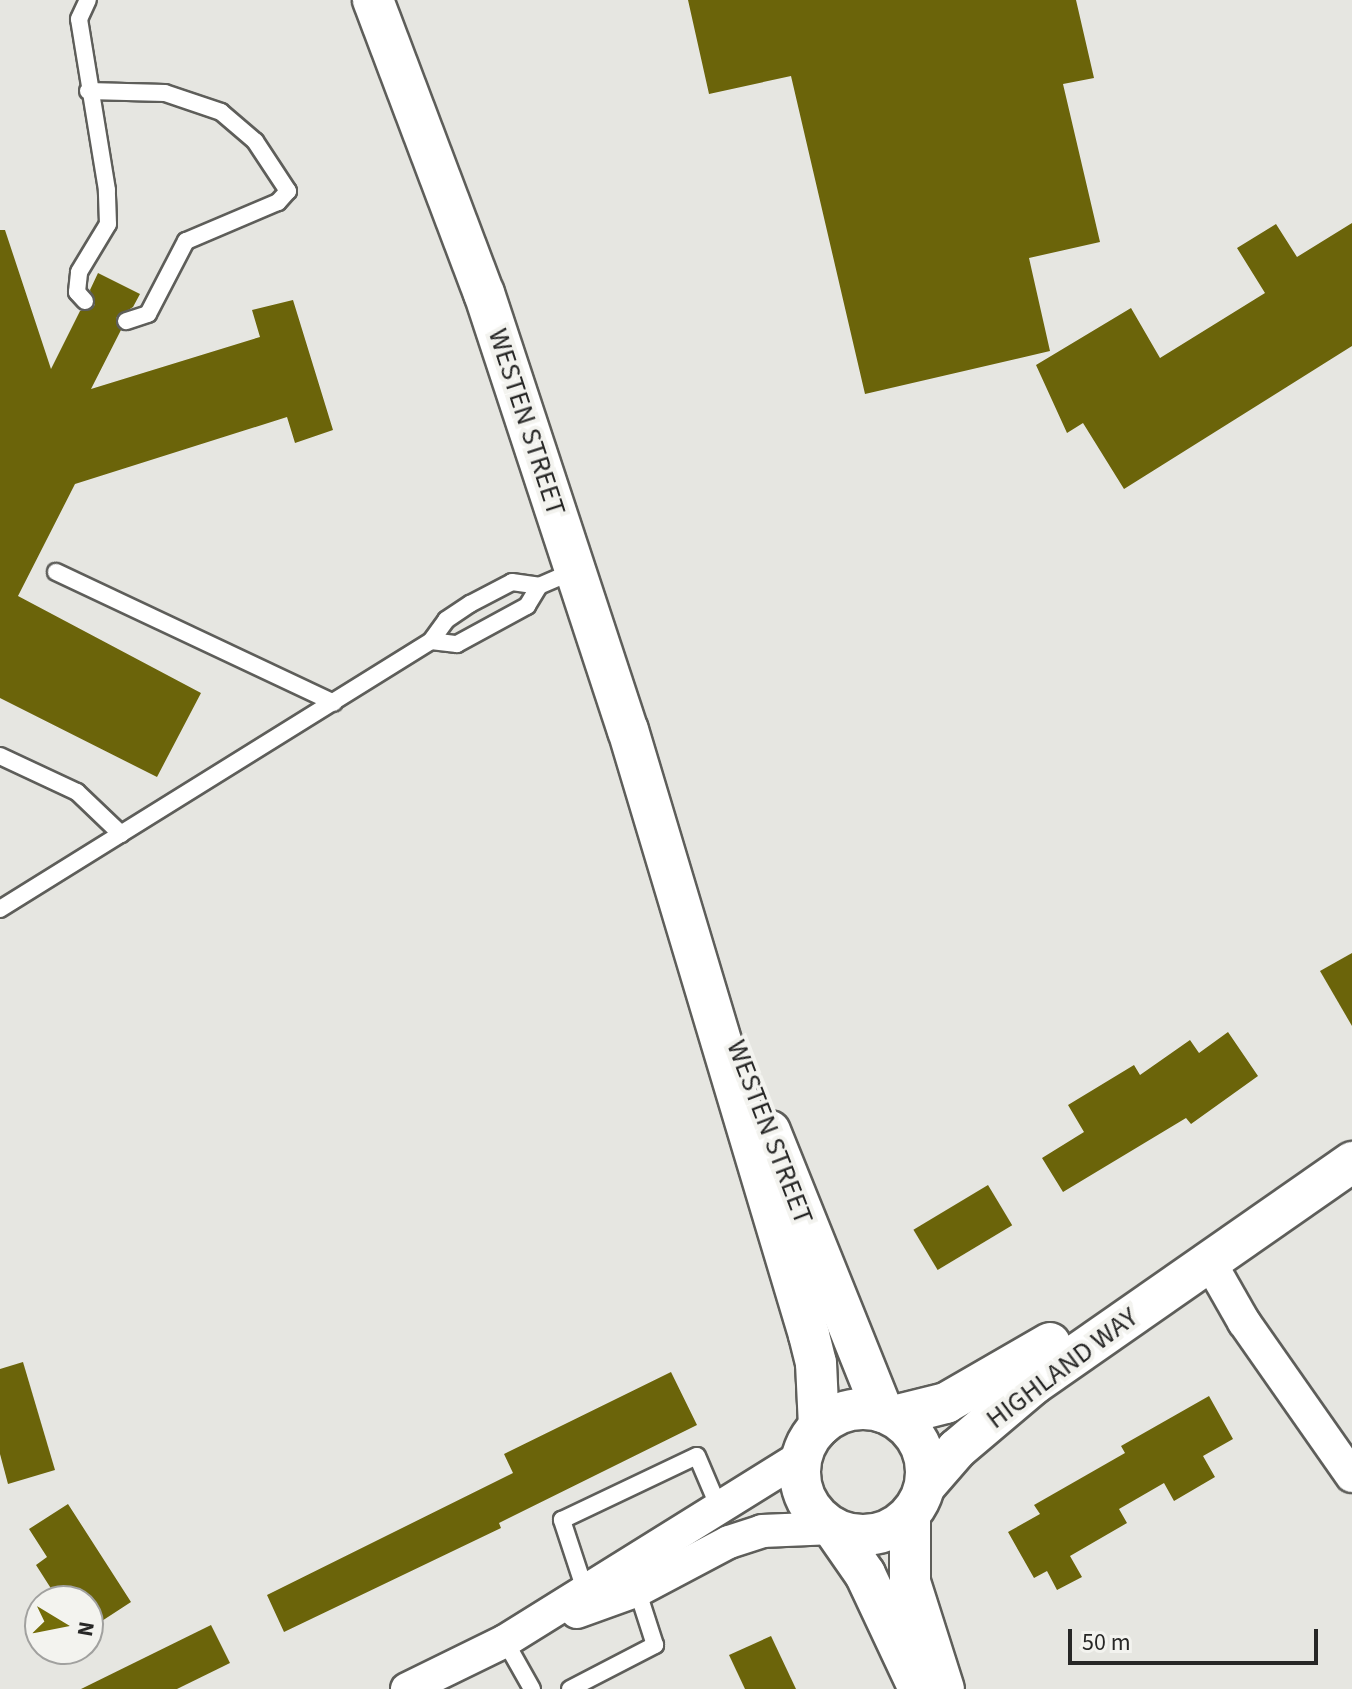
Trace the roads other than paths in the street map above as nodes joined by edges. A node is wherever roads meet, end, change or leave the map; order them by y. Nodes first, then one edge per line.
1 (88, 0) edge
2 (373, 0) edge
3 (88, 91) junction
4 (85, 301) dead end
5 (126, 321) dead end
6 (576, 570) junction
7 (56, 572) dead end
8 (539, 586) junction
9 (431, 641) junction
10 (334, 703) junction
11 (0, 756) edge
12 (121, 834) junction
13 (662, 851) junction
14 (0, 909) edge
15 (1352, 1162) edge
16 (1208, 1259) junction
17 (888, 1414) junction
18 (810, 1441) junction
19 (1352, 1476) edge
20 (917, 1501) junction
21 (720, 1510) junction
22 (833, 1528) junction
23 (633, 1578) junction
24 (585, 1590) junction
25 (508, 1639) junction
26 (407, 1689) edge
27 (532, 1689) edge
28 (570, 1689) edge
29 (919, 1689) edge
30 (944, 1689) edge

1 - 3 lane
2 - 6 street, WESTEN STREET
3 - 4 lane
3 - 5 lane
6 - 8 lane
6 - 13 street, WESTEN STREET
7 - 10 lane
8 - 9 lane
8 - 9 lane
9 - 10 lane
10 - 12 lane
11 - 12 lane
12 - 14 lane
13 - 17 street, WESTEN STREET
13 - 18 street, WESTEN STREET
15 - 16 street, HIGHLAND WAY
16 - 17 street, HIGHLAND WAY
16 - 19 street
16 - 20 street, HIGHLAND WAY
17 - 18 street
17 - 20 street
18 - 21 street
18 - 22 street
20 - 22 street
20 - 30 street
21 - 23 street
21 - 24 lane
22 - 23 street
22 - 29 street
23 - 24 street
23 - 25 street
23 - 28 lane
24 - 25 street
25 - 26 street
25 - 27 lane

